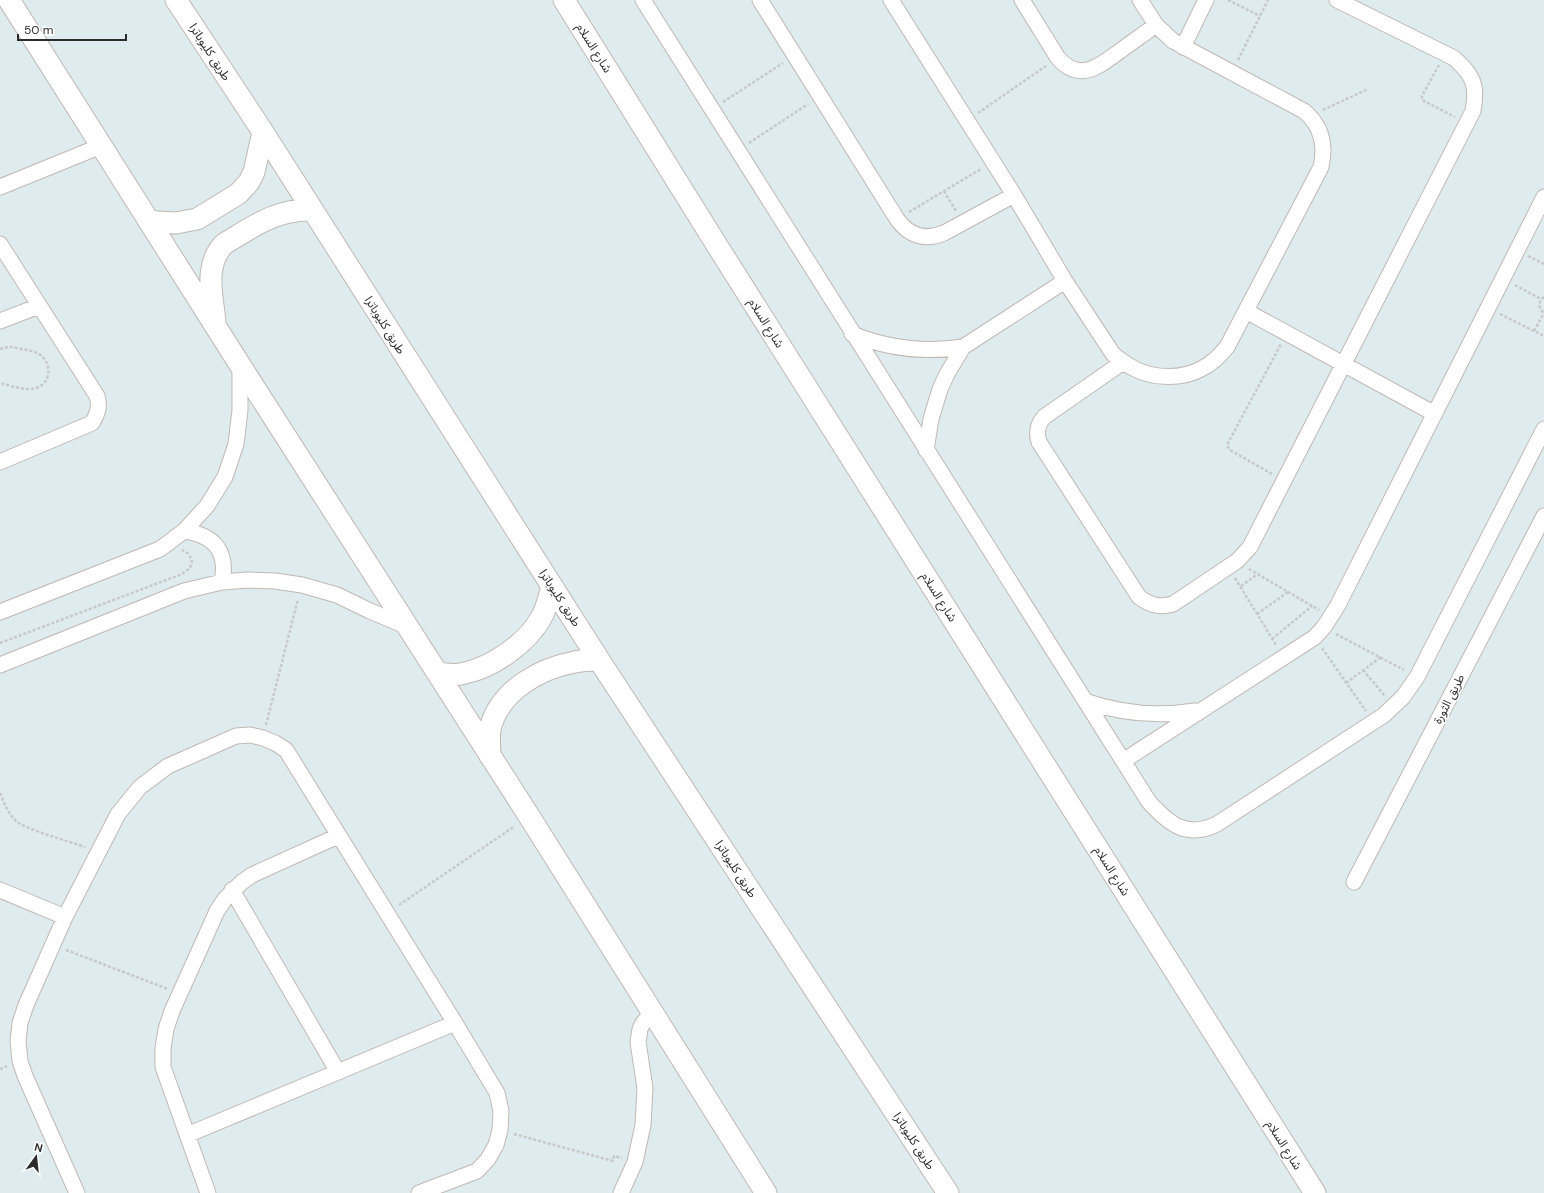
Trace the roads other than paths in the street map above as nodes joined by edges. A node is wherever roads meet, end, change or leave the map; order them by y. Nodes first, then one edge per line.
1 (9, 0) edge
2 (176, 0) edge
3 (564, 0) edge
4 (642, 0) edge
5 (760, 0) edge
6 (891, 0) edge
7 (1022, 0) edge
8 (1140, 0) edge
9 (1206, 0) edge
10 (1337, 0) edge
11 (1156, 26) junction
12 (1182, 47) junction
13 (263, 132) junction
14 (101, 146) junction
15 (0, 187) edge
16 (1014, 195) junction
17 (1544, 197) edge
18 (312, 210) junction
19 (148, 220) junction
20 (0, 244) edge
21 (1065, 280) junction
22 (39, 306) junction
23 (1246, 311) junction
24 (0, 321) edge
25 (215, 325) junction
26 (852, 334) junction
27 (963, 347) junction
28 (1123, 362) junction
29 (240, 365) junction
30 (1344, 365) junction
31 (1435, 414) junction
32 (1544, 429) edge
33 (926, 450) junction
34 (0, 462) edge
35 (1544, 516) edge
36 (184, 531) junction
37 (222, 582) junction
38 (552, 586) junction
39 (31, 600) junction
40 (0, 602) edge
41 (0, 612) edge
42 (408, 627) junction
43 (599, 660) junction
44 (0, 665) edge
45 (438, 673) junction
46 (1085, 701) junction
47 (1200, 711) junction
48 (490, 756) junction
49 (1123, 761) junction
50 (338, 836) junction
51 (1354, 882) dead end
52 (0, 890) edge
53 (232, 890) junction
54 (65, 917) junction
55 (652, 1012) junction
56 (455, 1023) junction
57 (338, 1072) junction
58 (187, 1135) junction
59 (77, 1193) edge
60 (208, 1193) edge
61 (419, 1193) edge
62 (621, 1193) edge
63 (766, 1193) edge
64 (948, 1193) edge
65 (1315, 1193) edge

1 - 14 main road
2 - 13 main road, طريق كليوباترا
3 - 65 main road, شارع السلام
4 - 26 street
5 - 16 street
6 - 16 street
7 - 11 street
8 - 11 street
9 - 12 street
10 - 30 street
11 - 12 street
12 - 23 street
13 - 18 main road, طريق كليوباترا
13 - 19 main road
14 - 15 street
14 - 19 main road
16 - 21 street
17 - 31 street
18 - 25 main road
18 - 38 main road, طريق كليوباترا
19 - 25 main road
20 - 22 street
21 - 27 street
21 - 28 street
22 - 24 street
22 - 34 street
23 - 28 street
23 - 30 street
25 - 29 main road
26 - 27 street
26 - 33 street
27 - 33 street
28 - 30 street
29 - 36 street
29 - 42 main road
30 - 31 street
31 - 47 street
32 - 49 street
33 - 46 street
35 - 51 street, طريق الثورة
36 - 37 street
36 - 39 street
37 - 42 street
37 - 44 street
38 - 43 main road, طريق كليوباترا
38 - 45 main road
39 - 40 street
39 - 41 street
42 - 45 main road
43 - 48 main road
43 - 64 main road, طريق كليوباترا
45 - 48 main road
46 - 47 street
46 - 49 street
47 - 49 street
48 - 55 main road
50 - 53 street
50 - 54 street
50 - 56 street
52 - 54 street
53 - 57 street
53 - 58 street
54 - 59 street
55 - 62 street
55 - 63 main road
56 - 57 street
56 - 61 street
57 - 58 street
58 - 60 street

